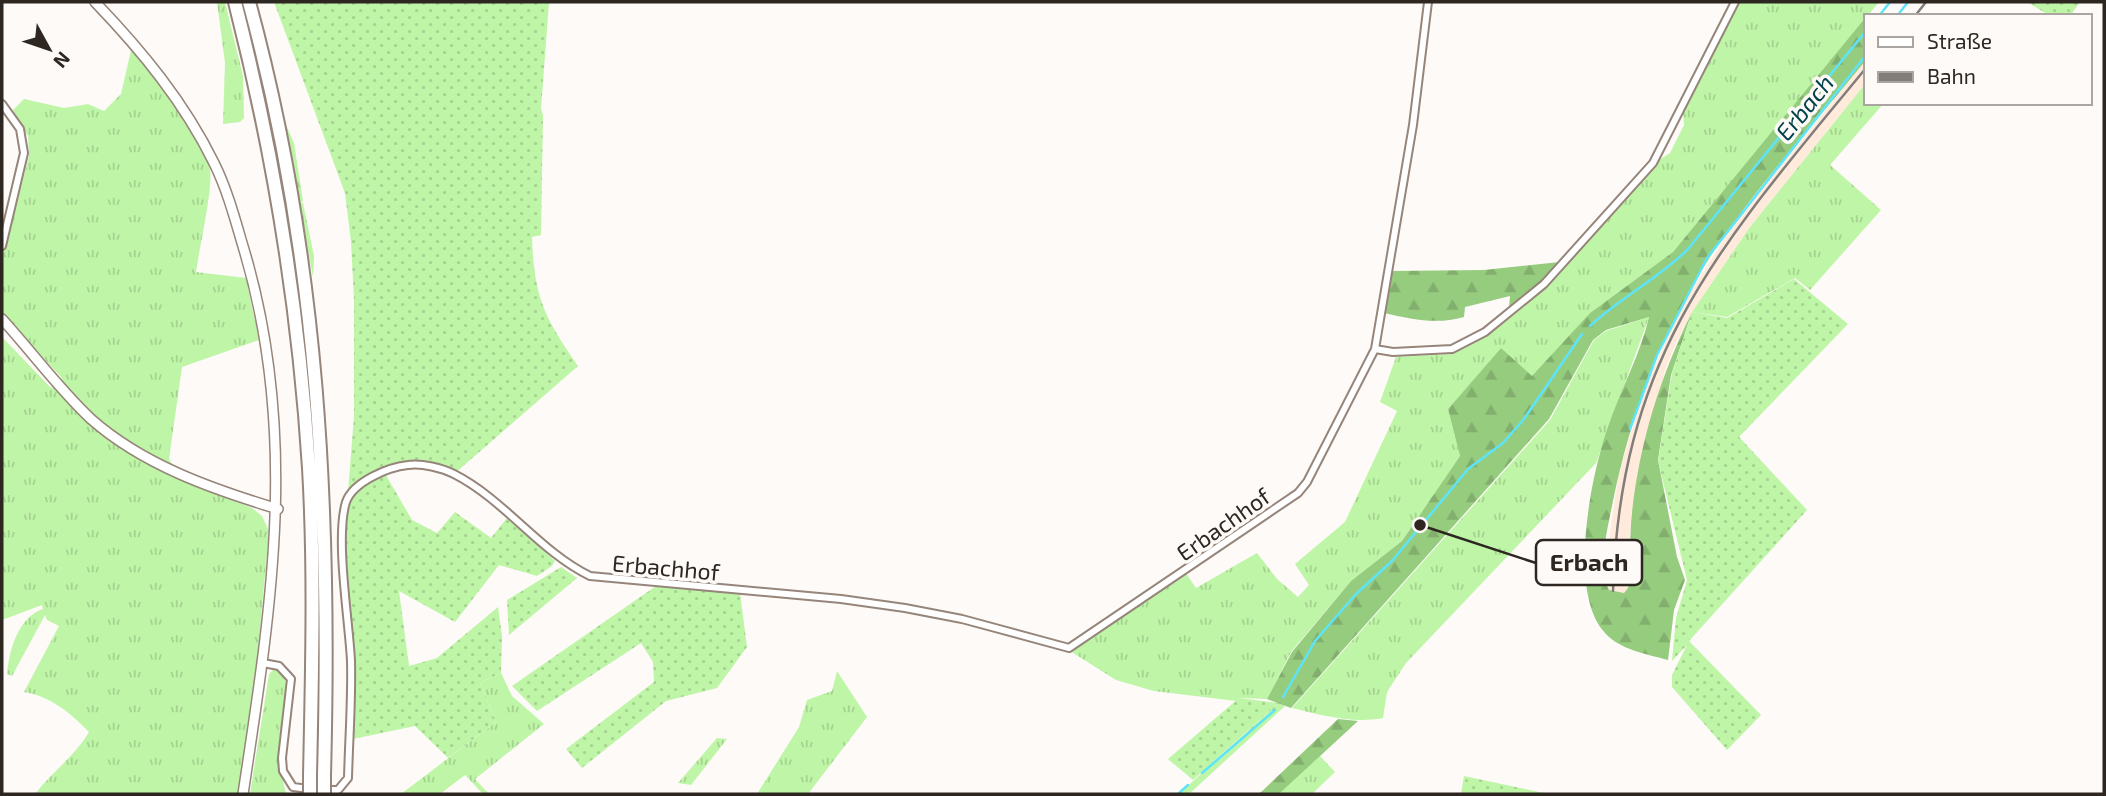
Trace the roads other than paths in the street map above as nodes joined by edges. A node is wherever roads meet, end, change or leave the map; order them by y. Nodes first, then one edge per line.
1 (95, 2) edge
2 (235, 2) edge
3 (249, 2) edge
4 (1428, 2) edge
5 (1735, 2) edge
6 (2, 104) edge
7 (2, 246) edge
8 (2, 319) edge
9 (1375, 349) junction
10 (278, 509) junction
11 (263, 663) junction
12 (243, 794) edge
13 (310, 794) edge
14 (324, 794) edge

1 - 10 street
2 - 13 highway, bridge
3 - 14 highway, bridge
4 - 9 street
5 - 9 street
6 - 7 street
8 - 10 street
9 - 11 street, Erbachhof
10 - 11 street
11 - 12 street

